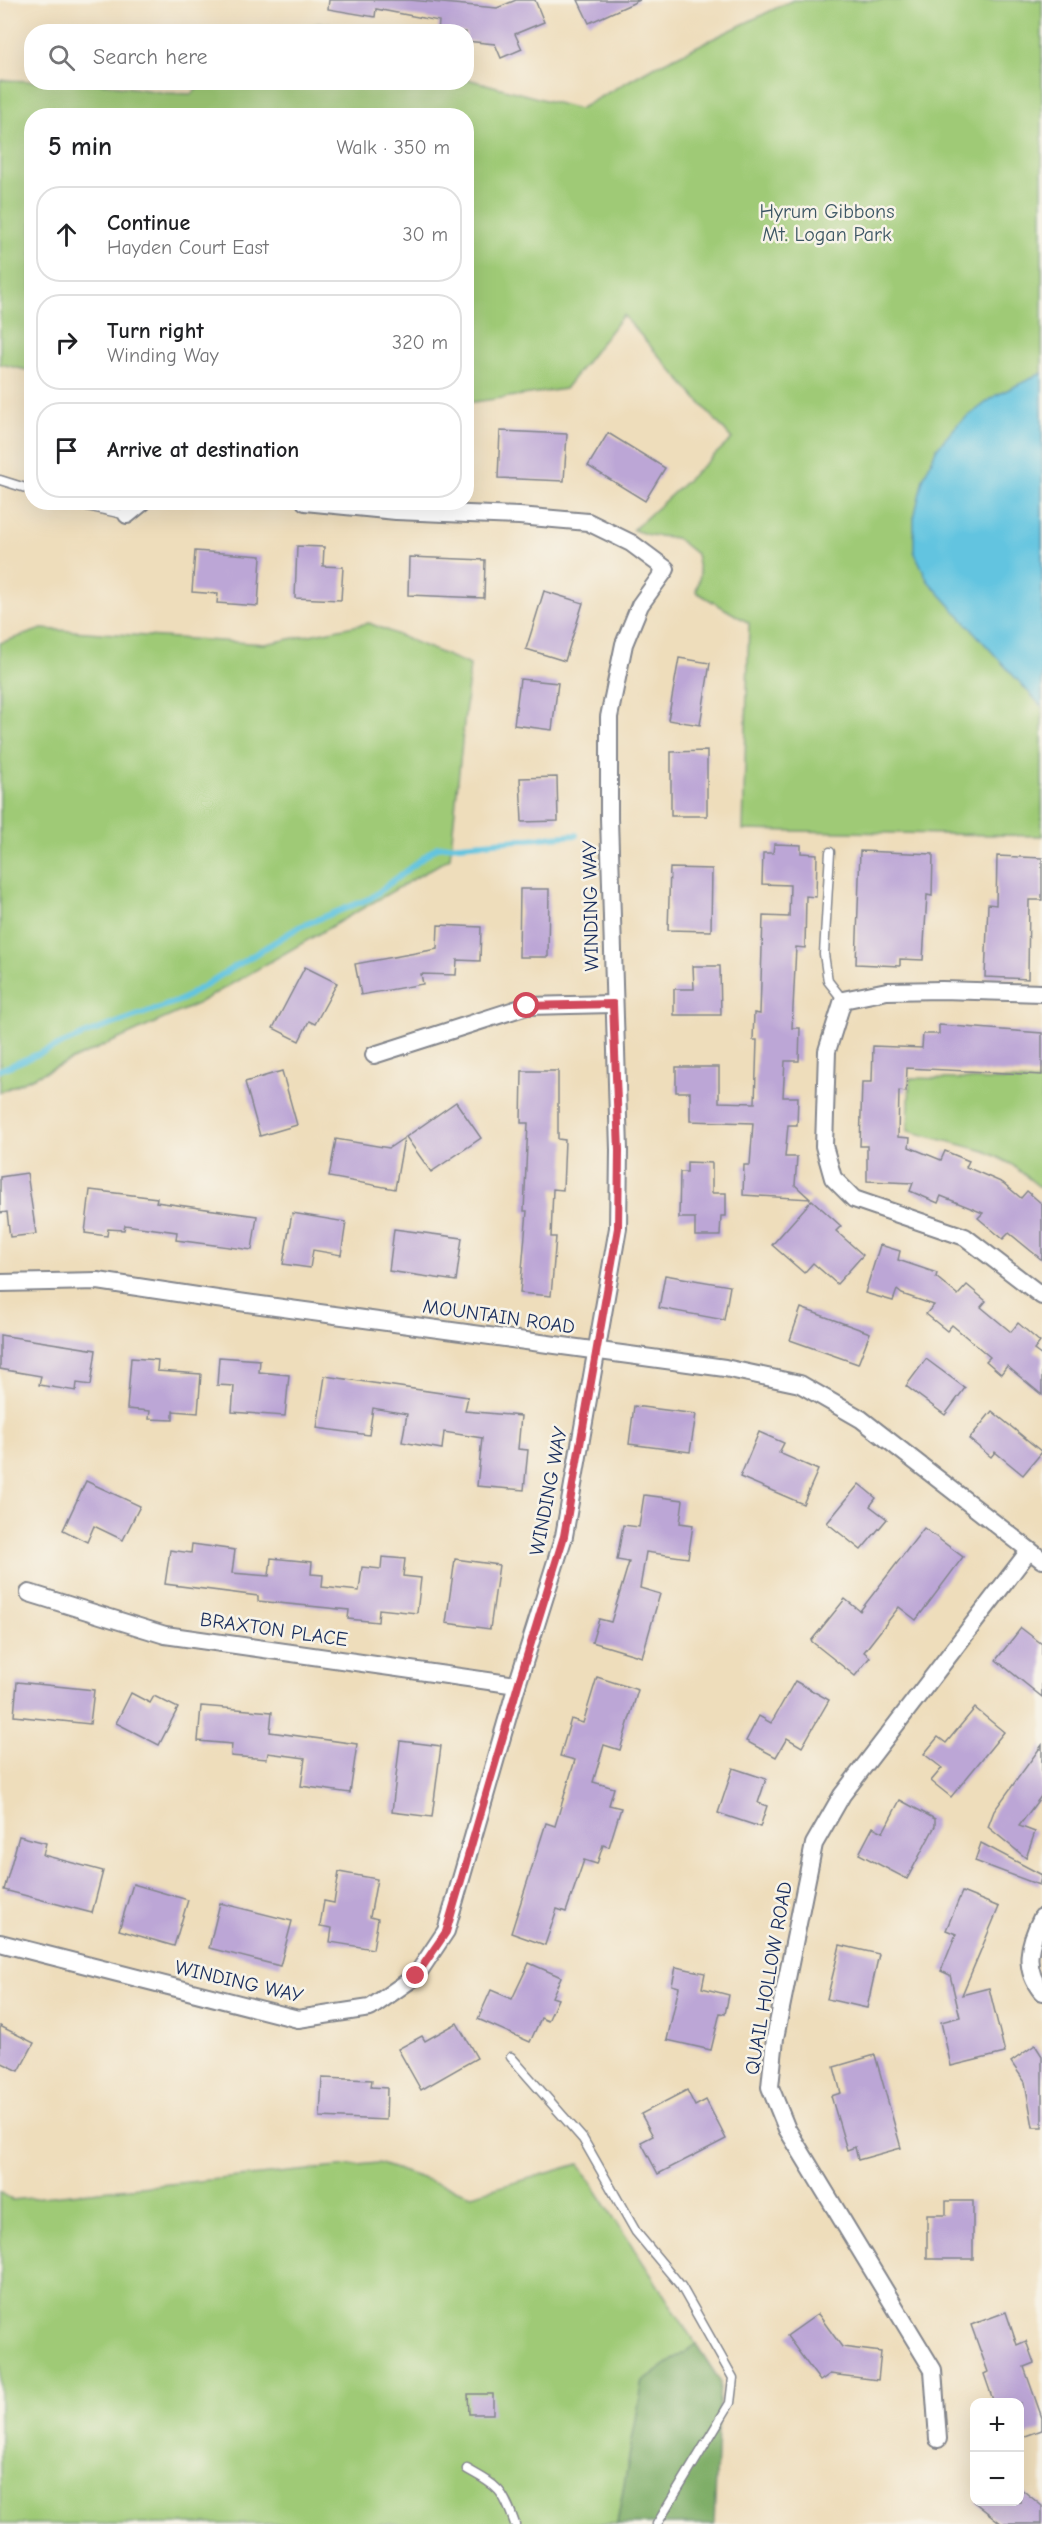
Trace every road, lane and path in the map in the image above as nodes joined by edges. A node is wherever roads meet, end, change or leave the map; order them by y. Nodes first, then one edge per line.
1 (0, 480) edge
2 (24, 488) edge
3 (105, 510) edge
4 (133, 510) edge
5 (386, 510) edge
6 (127, 515) joint
7 (830, 852) dead end
8 (1042, 993) edge
9 (843, 1000) junction
10 (613, 1004) junction
11 (374, 1055) dead end
12 (0, 1283) edge
13 (1042, 1296) edge
14 (595, 1350) junction
15 (1036, 1556) edge
16 (29, 1593) dead end
17 (518, 1685) junction
18 (1042, 1917) edge
19 (0, 1944) edge
20 (1042, 1992) edge
21 (511, 2057) dead end
22 (938, 2439) dead end
23 (467, 2469) dead end
24 (515, 2524) edge
25 (657, 2524) edge

1 - 2 lane
3 - 6 lane
4 - 6 street
5 - 10 street, WINDING WAY
7 - 9 lane
8 - 9 street
9 - 13 street
10 - 11 street
10 - 14 street, WINDING WAY
12 - 14 street, MOUNTAIN ROAD
14 - 15 street, MOUNTAIN ROAD
14 - 17 street, WINDING WAY
15 - 22 street, QUAIL HOLLOW ROAD
16 - 17 street, BRAXTON PLACE
17 - 19 street, WINDING WAY
18 - 20 street
21 - 25 lane
23 - 24 lane

